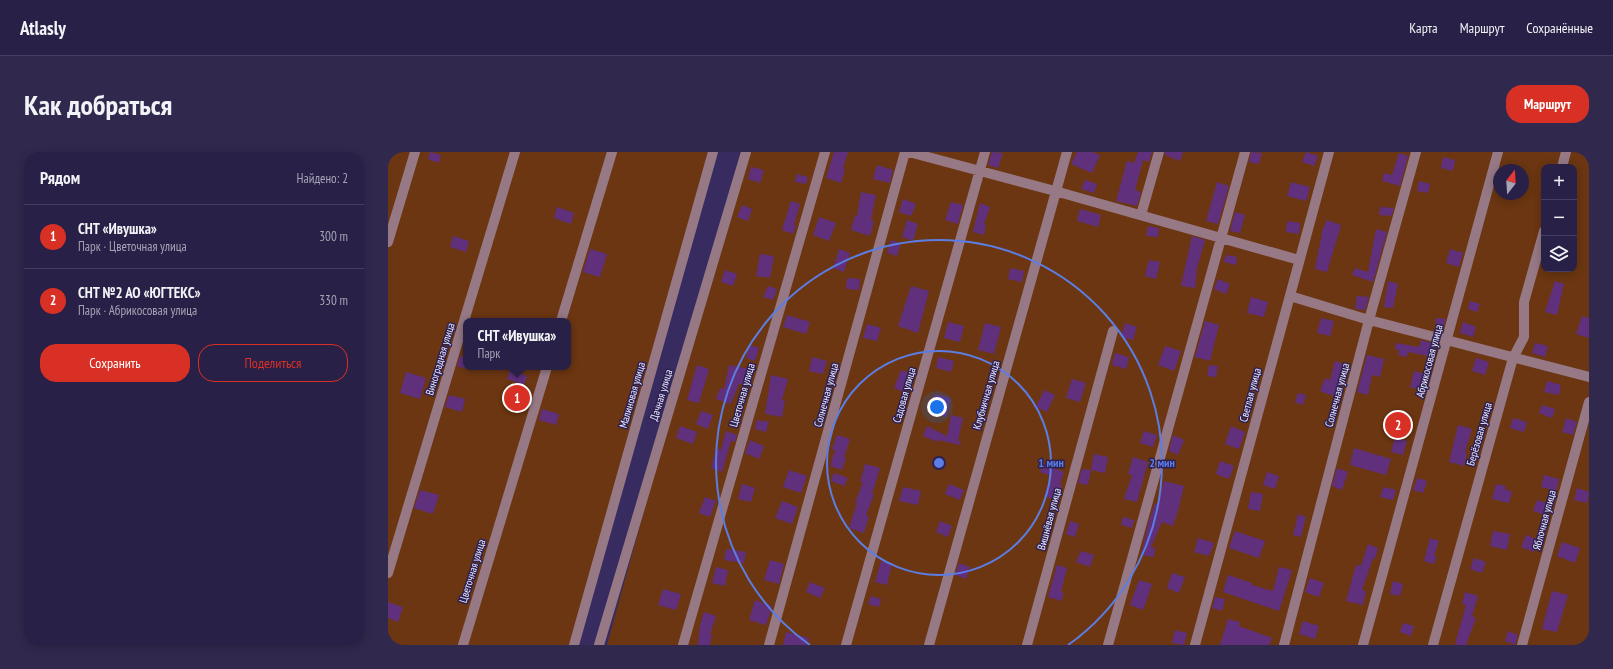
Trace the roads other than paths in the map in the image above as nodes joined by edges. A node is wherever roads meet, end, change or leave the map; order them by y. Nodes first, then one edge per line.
1 (415, 152) edge
2 (515, 152) edge
3 (612, 152) edge
4 (713, 152) edge
5 (746, 152) edge
6 (825, 152) edge
7 (906, 152) edge
8 (909, 152) edge
9 (985, 152) edge
10 (1067, 152) edge
11 (1159, 152) edge
12 (1245, 152) edge
13 (1329, 152) edge
14 (1416, 152) edge
15 (1498, 152) edge
16 (1566, 152) edge
17 (1563, 164) edge
18 (980, 171) junction
19 (1056, 191) junction
20 (1141, 215) junction
21 (1543, 236) edge
22 (1222, 237) junction
23 (388, 242) edge
24 (1299, 260) junction
25 (1290, 296) junction
26 (465, 318) edge
27 (562, 318) edge
28 (1369, 320) junction
29 (463, 324) edge
30 (1113, 331) dead end
31 (1447, 340) junction
32 (1513, 358) junction
33 (546, 370) edge
34 (1589, 377) edge
35 (1589, 402) edge
36 (388, 573) edge
37 (463, 645) edge
38 (574, 645) edge
39 (599, 645) edge
40 (683, 645) edge
41 (769, 645) edge
42 (846, 645) edge
43 (929, 645) edge
44 (1027, 645) edge
45 (1108, 645) edge
46 (1195, 645) edge
47 (1284, 645) edge
48 (1363, 645) edge
49 (1433, 645) edge
50 (1522, 645) edge

1 - 23 street
2 - 26 street, Виноградная улица
3 - 27 street
4 - 38 street, Малиновая улица
5 - 39 street, Дачная улица
6 - 40 street, Цветочная улица
7 - 41 street, Солнечная улица
8 - 18 street
9 - 18 street, Садовая улица
10 - 19 street, Клубничная улица
11 - 20 street
12 - 22 street
13 - 24 street, Светлая улица
14 - 28 street, Солнечная улица
15 - 31 street, Абрикосовая улица
16 - 17 street
18 - 19 street
18 - 42 street, Садовая улица
19 - 20 street
19 - 43 street, Клубничная улица
20 - 22 street
21 - 32 street, Берёзовая улица
22 - 24 street
22 - 45 street
24 - 25 street, Светлая улица
25 - 28 street
25 - 46 street, Светлая улица
28 - 31 street
28 - 47 street, Солнечная улица
29 - 36 street, Виноградная улица
30 - 44 street, Вишнёвая улица
31 - 32 street
31 - 48 street, Абрикосовая улица
32 - 34 street
32 - 49 street, Берёзовая улица
33 - 37 street, Цветочная улица
35 - 50 street, Яблочная улица

